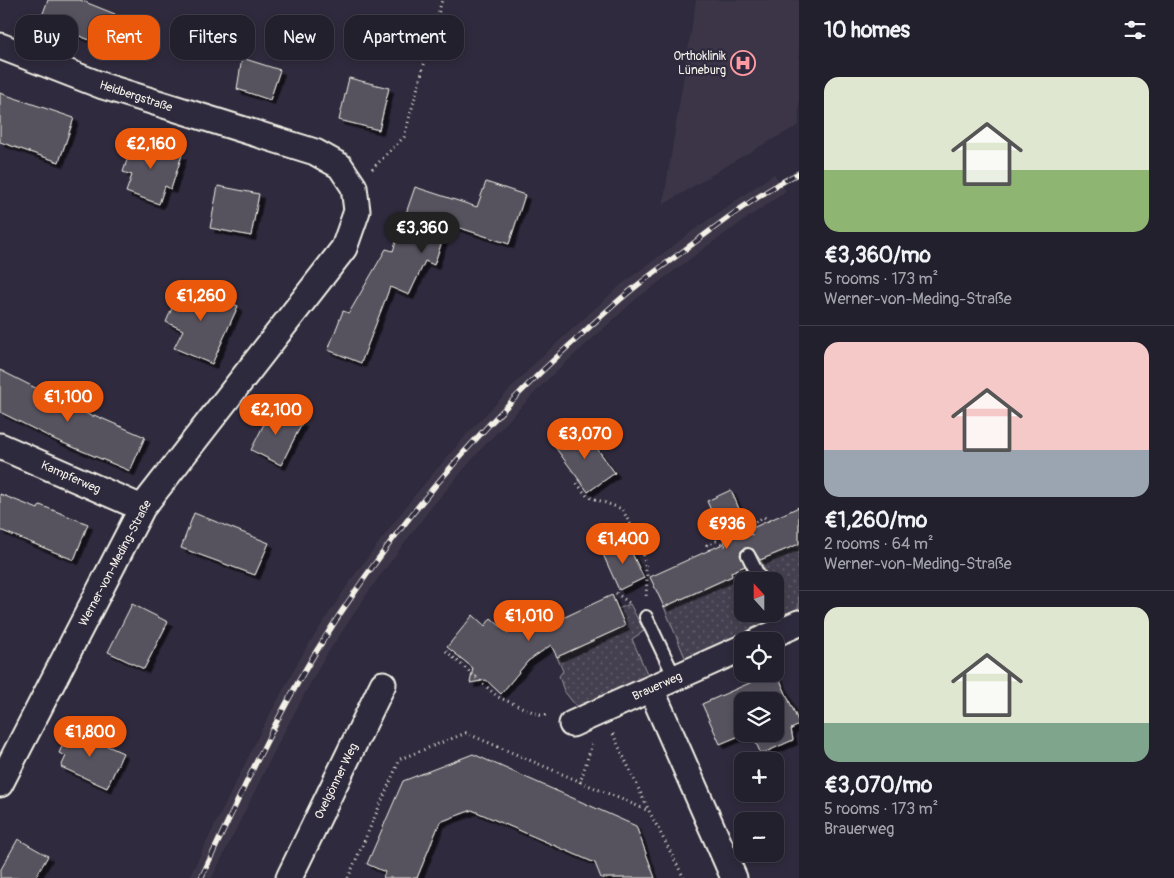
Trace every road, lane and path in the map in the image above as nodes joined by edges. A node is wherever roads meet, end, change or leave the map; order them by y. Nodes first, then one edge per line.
1 (442, 0) edge
2 (0, 46) edge
3 (356, 199) junction
4 (0, 446) edge
5 (579, 480) dead end
6 (142, 508) junction
7 (769, 520) dead end
8 (709, 550) dead end
9 (748, 556) junction
10 (756, 572) edge
11 (646, 617) joint
12 (786, 621) edge
13 (771, 632) edge
14 (446, 651) dead end
15 (734, 652) edge
16 (479, 673) dead end
17 (476, 678) junction
18 (675, 678) junction
19 (383, 684) dead end
20 (650, 689) junction
21 (603, 710) junction
22 (564, 719) joint
23 (0, 784) edge
24 (649, 811) junction
25 (289, 878) edge
26 (348, 878) edge
27 (684, 878) edge
28 (734, 878) edge

1 - 3 path
2 - 3 street, Heidbergstraße
3 - 6 street, Werner-von-Meding-Straße
4 - 6 street, Kampferweg
5 - 11 path
6 - 23 street, Werner-von-Meding-Straße
7 - 9 path
8 - 9 path
9 - 10 lane
11 - 18 lane
12 - 13 street
14 - 17 path
15 - 18 street, Brauerweg
16 - 17 path
17 - 22 path
18 - 20 street, Brauerweg
19 - 25 street, Ovelgönner Weg
20 - 21 street, Brauerweg
20 - 28 street
21 - 22 street, Brauerweg
21 - 24 path
24 - 26 path
24 - 27 path

